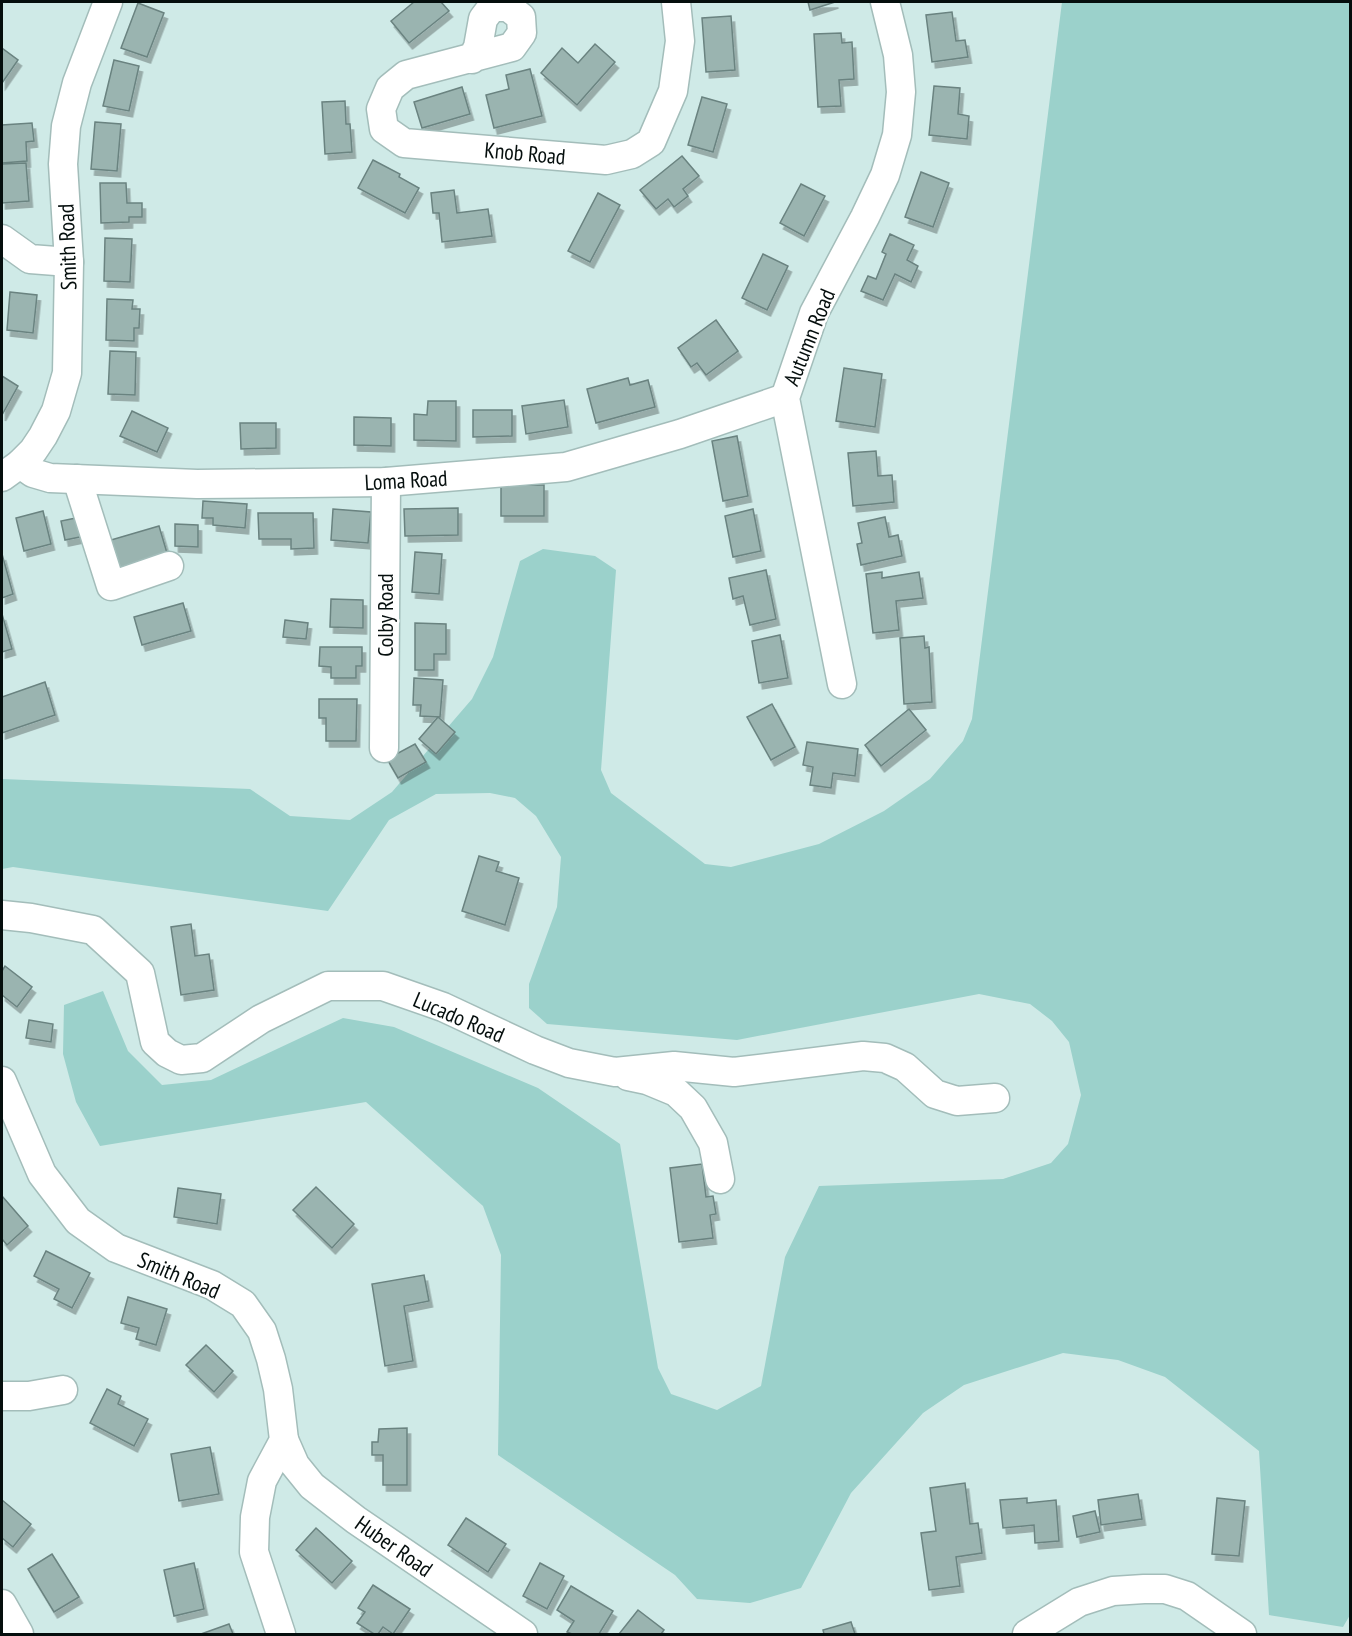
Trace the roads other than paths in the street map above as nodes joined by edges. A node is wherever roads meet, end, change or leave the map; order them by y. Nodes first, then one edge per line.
1 (108, 2) edge
2 (676, 2) edge
3 (885, 2) edge
4 (472, 59) dead end
5 (2, 239) edge
6 (69, 262) junction
7 (785, 398) junction
8 (11, 470) edge
9 (77, 479) junction
10 (386, 483) junction
11 (169, 566) dead end
12 (842, 684) dead end
13 (384, 748) dead end
14 (2, 915) edge
15 (615, 1072) junction
16 (2, 1081) edge
17 (995, 1098) dead end
18 (720, 1179) dead end
19 (63, 1390) dead end
20 (2, 1396) edge
21 (284, 1440) junction
22 (2, 1604) edge
23 (19, 1635) edge
24 (281, 1635) edge
25 (523, 1635) edge
26 (1027, 1635) edge
27 (1242, 1635) edge

1 - 6 street, Smith Road
2 - 4 street, Knob Road
3 - 7 street, Autumn Road
5 - 6 street
6 - 8 street, Smith Road
7 - 10 street, Loma Road
7 - 12 street, Autumn Road
8 - 9 street, Loma Road
9 - 10 street, Loma Road
9 - 11 street
10 - 13 street, Colby Road
14 - 15 street, Lucado Road
15 - 17 street, Lucado Road
15 - 18 street
16 - 21 street, Smith Road
19 - 20 street
21 - 24 street
21 - 25 street, Huber Road
22 - 23 street
26 - 27 street

